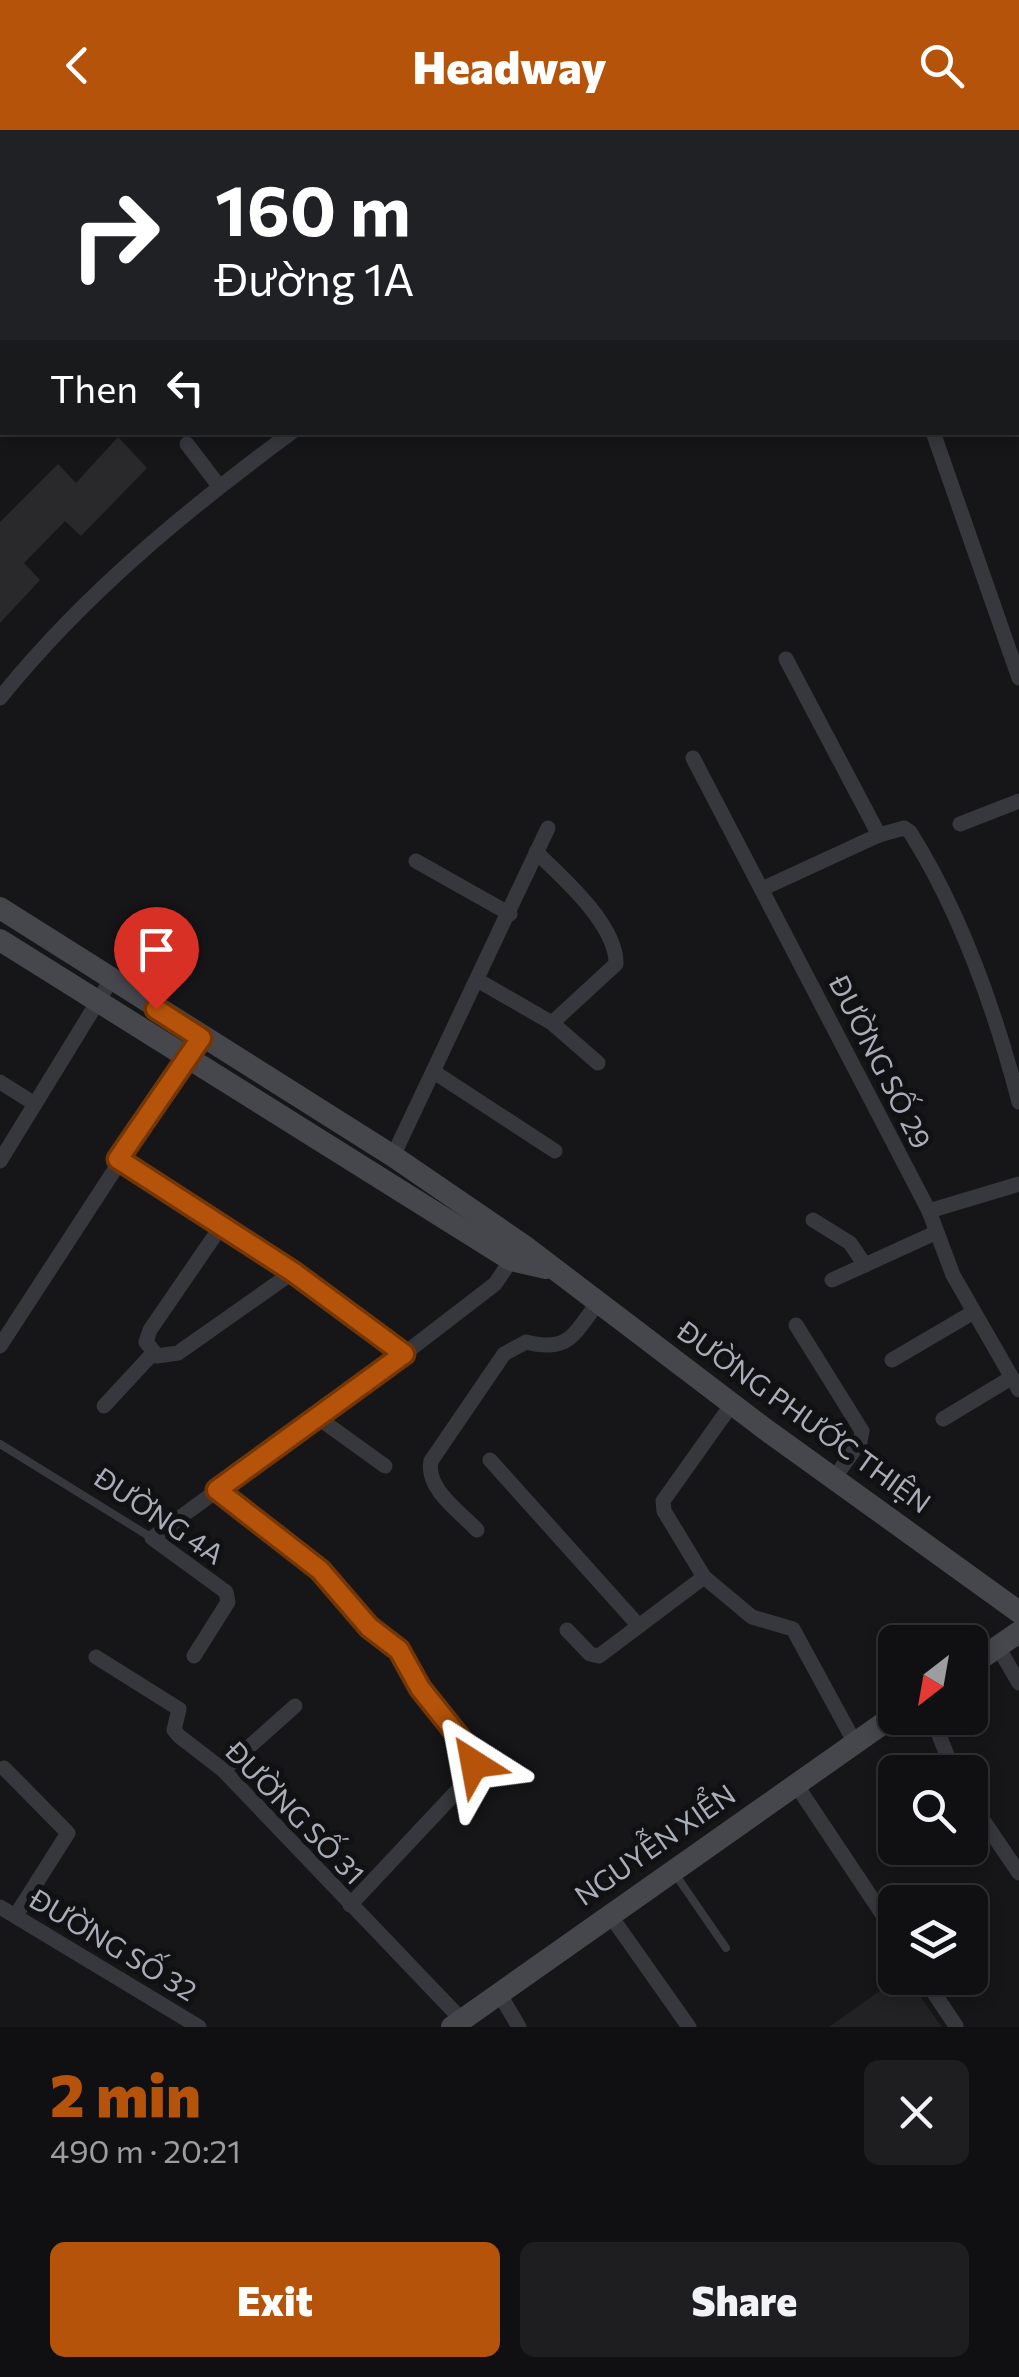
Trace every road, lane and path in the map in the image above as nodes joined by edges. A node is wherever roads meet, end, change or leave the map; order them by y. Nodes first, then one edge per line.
1 (288, 435) edge
2 (933, 435) edge
3 (187, 444) dead end
4 (219, 486) junction
5 (786, 659) dead end
6 (1019, 678) edge
7 (0, 698) edge
8 (693, 758) dead end
9 (1019, 801) edge
10 (960, 824) dead end
11 (548, 828) dead end
12 (880, 835) junction
13 (536, 852) junction
14 (416, 860) dead end
15 (764, 888) junction
16 (0, 908) edge
17 (510, 914) junction
18 (0, 940) edge
19 (479, 981) junction
20 (121, 996) junction
21 (98, 1002) junction
22 (552, 1023) junction
23 (186, 1042) junction
24 (598, 1063) dead end
25 (434, 1072) junction
26 (0, 1082) edge
27 (1019, 1102) edge
28 (34, 1104) junction
29 (555, 1151) dead end
30 (393, 1156) junction
31 (118, 1159) junction
32 (0, 1161) edge
33 (1019, 1184) edge
34 (929, 1211) junction
35 (813, 1220) dead end
36 (222, 1226) junction
37 (935, 1233) junction
38 (517, 1252) junction
39 (865, 1265) junction
40 (293, 1272) junction
41 (832, 1280) dead end
42 (598, 1303) junction
43 (972, 1313) junction
44 (796, 1325) dead end
45 (0, 1346) edge
46 (154, 1352) junction
47 (404, 1354) junction
48 (892, 1360) dead end
49 (1015, 1384) edge
50 (732, 1404) junction
51 (104, 1406) dead end
52 (317, 1417) junction
53 (943, 1418) dead end
54 (0, 1444) edge
55 (490, 1460) dead end
56 (384, 1466) dead end
57 (835, 1477) junction
58 (217, 1490) junction
59 (477, 1530) dead end
60 (152, 1538) junction
61 (320, 1570) joint
62 (704, 1577) junction
63 (1019, 1612) edge
64 (639, 1626) junction
65 (567, 1630) dead end
66 (1019, 1632) edge
67 (998, 1647) junction
68 (988, 1654) edge
69 (194, 1656) dead end
70 (96, 1657) dead end
71 (1019, 1683) edge
72 (295, 1706) dead end
73 (878, 1726) edge
74 (854, 1742) junction
75 (4, 1768) dead end
76 (224, 1770) junction
77 (796, 1782) junction
78 (988, 1827) edge
79 (673, 1870) junction
80 (1019, 1872) edge
81 (350, 1905) junction
82 (0, 1907) edge
83 (878, 1907) edge
84 (610, 1914) junction
85 (16, 1915) junction
86 (726, 1948) dead end
87 (500, 1993) junction
88 (935, 1995) edge
89 (457, 2024) edge
90 (956, 2026) edge
91 (200, 2027) edge
92 (519, 2027) edge
93 (689, 2027) edge

1 - 4 street
2 - 6 street
3 - 4 street
4 - 7 street
5 - 12 street
8 - 15 street, ĐƯỜNG SỐ 29
9 - 10 street
11 - 13 street
12 - 15 street
12 - 27 street
13 - 17 street
13 - 22 street
14 - 17 street
15 - 34 street, ĐƯỜNG SỐ 29
16 - 20 street
17 - 19 street
18 - 21 street
19 - 22 street
19 - 25 street
20 - 21 street
20 - 23 street, ĐƯỜNG PHƯỚC THIỆN
21 - 28 street
22 - 24 street
23 - 30 street, ĐƯỜNG PHƯỚC THIỆN
23 - 31 street
23 - 38 street, ĐƯỜNG PHƯỚC THIỆN
25 - 29 street
25 - 30 street
26 - 28 street
28 - 32 street
30 - 38 street, ĐƯỜNG PHƯỚC THIỆN
31 - 36 street
31 - 45 street
33 - 34 street
34 - 37 street, ĐƯỜNG SỐ 29
35 - 39 street
36 - 40 street
36 - 46 street
37 - 39 street
37 - 43 street, ĐƯỜNG SỐ 29
38 - 42 street, ĐƯỜNG PHƯỚC THIỆN
38 - 47 street
39 - 41 street
40 - 46 street
40 - 47 street
42 - 50 street, ĐƯỜNG PHƯỚC THIỆN
42 - 59 street
43 - 48 street
43 - 49 street, ĐƯỜNG SỐ 29
44 - 57 street
46 - 51 street
47 - 52 street
49 - 53 street
50 - 57 street, ĐƯỜNG PHƯỚC THIỆN
50 - 62 street
52 - 56 street
52 - 58 street
54 - 60 lane, ĐƯỜNG 4A
55 - 64 street
57 - 63 street, ĐƯỜNG PHƯỚC THIỆN
58 - 60 street
58 - 61 lane
60 - 69 street, ĐƯỜNG 4A
61 - 81 street
62 - 64 street
62 - 74 street
64 - 65 street
66 - 67 street
67 - 68 street
67 - 71 street
70 - 76 street, ĐƯỜNG SỐ 31
72 - 76 street
73 - 74 street, NGUYỄN XIỂN
74 - 77 street, NGUYỄN XIỂN
75 - 85 street
76 - 81 street, ĐƯỜNG SỐ 31
77 - 79 street, NGUYỄN XIỂN
77 - 83 street
78 - 80 street
79 - 84 street, NGUYỄN XIỂN
79 - 86 lane
81 - 89 street, ĐƯỜNG SỐ 31
82 - 85 street, ĐƯỜNG SỐ 32
84 - 87 street, NGUYỄN XIỂN
84 - 93 street
85 - 91 street, ĐƯỜNG SỐ 32
87 - 89 street, NGUYỄN XIỂN
87 - 92 street
88 - 90 street

